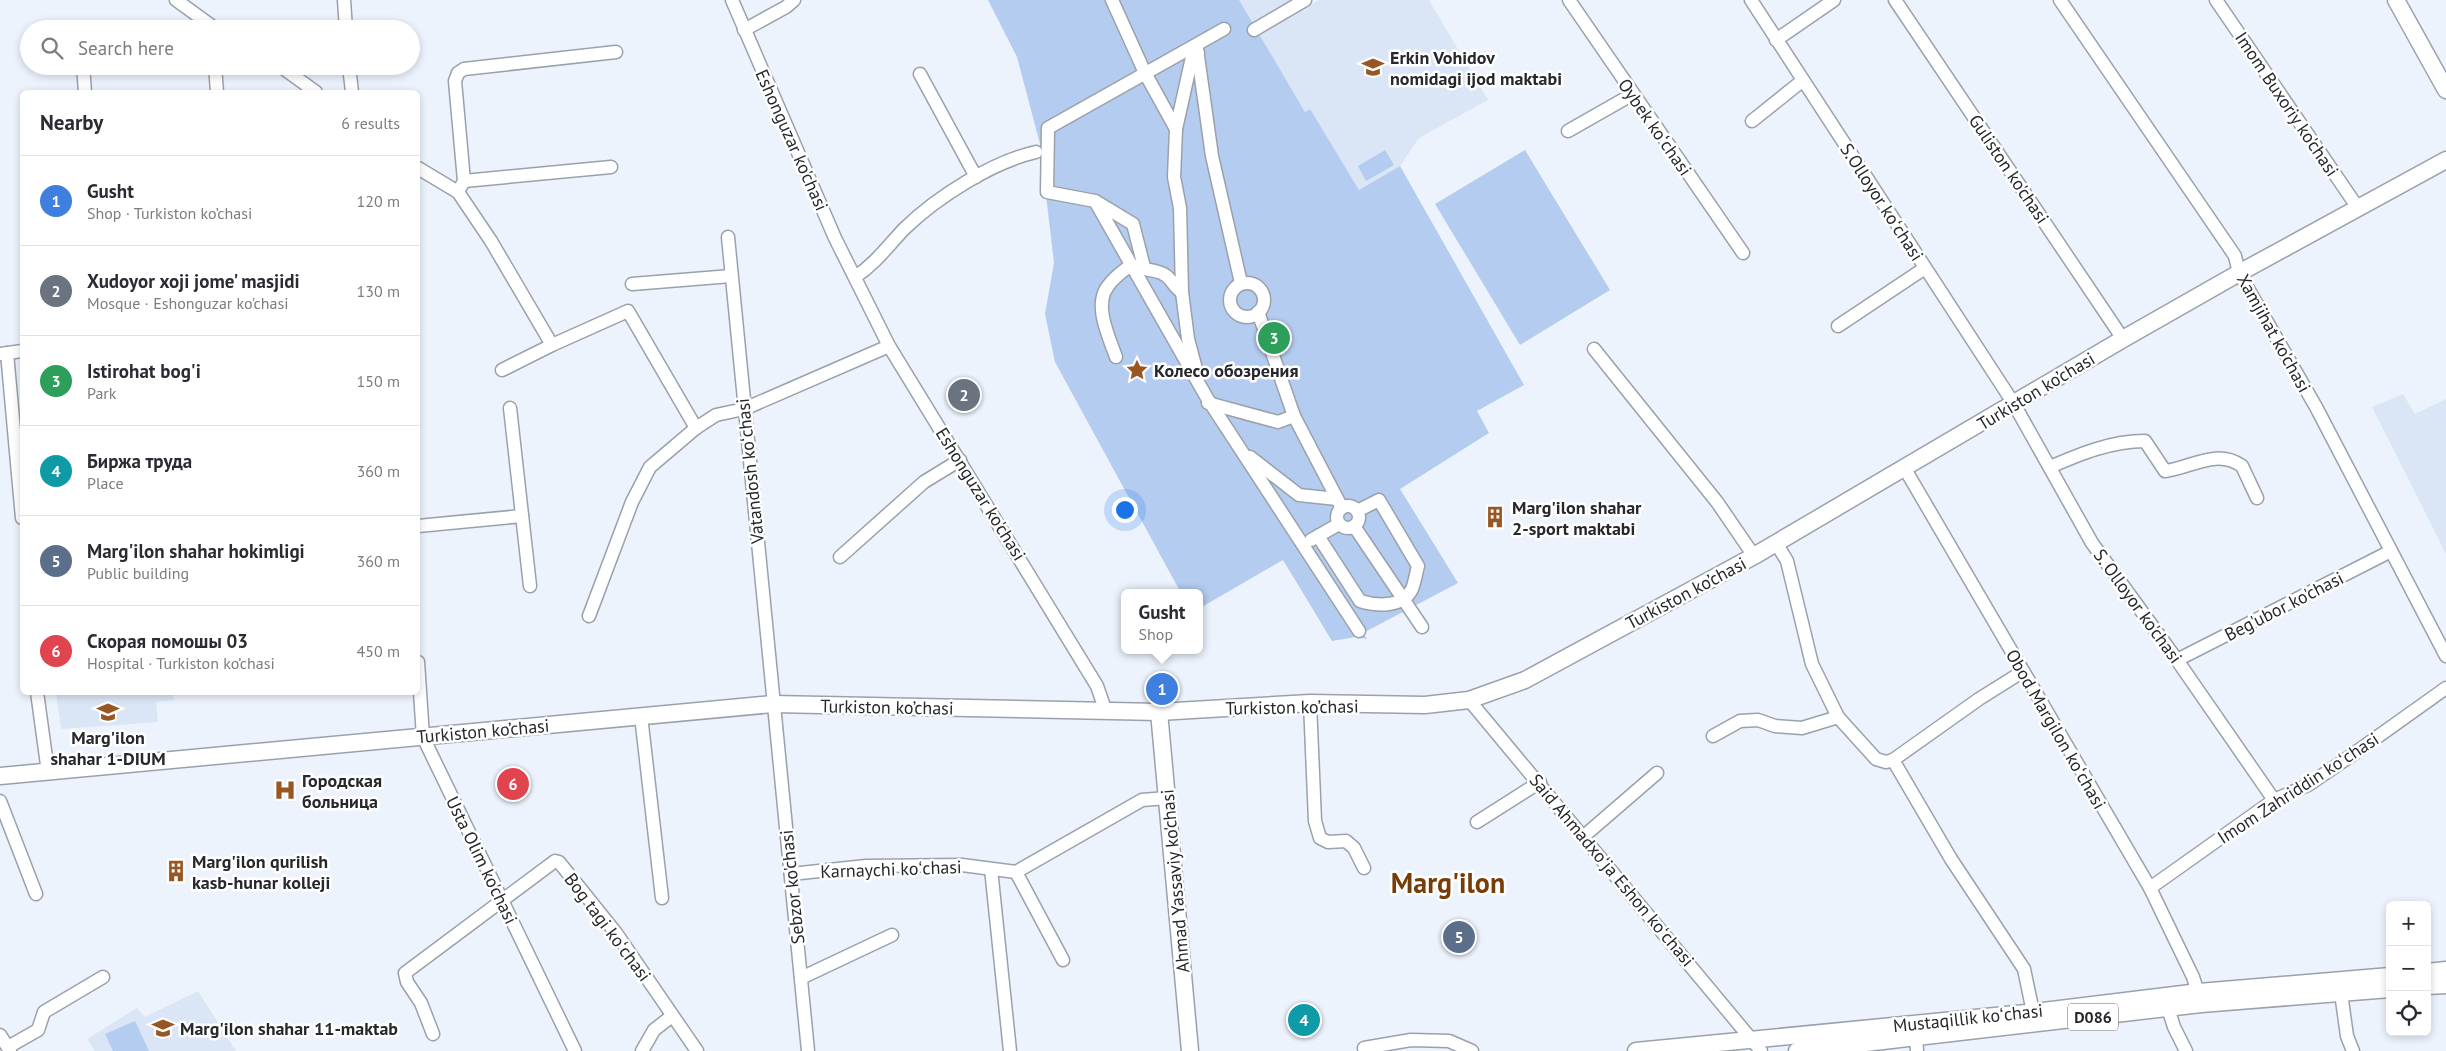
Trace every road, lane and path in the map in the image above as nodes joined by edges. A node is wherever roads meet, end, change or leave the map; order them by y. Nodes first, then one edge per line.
1 (176, 0) edge
2 (344, 0) edge
3 (732, 0) edge
4 (794, 0) edge
5 (1112, 0) edge
6 (1306, 0) edge
7 (1569, 0) edge
8 (1752, 0) edge
9 (1834, 0) edge
10 (1895, 0) edge
11 (2060, 0) edge
12 (2216, 0) edge
13 (2396, 0) edge
14 (202, 20) edge
15 (345, 20) edge
16 (1224, 29) dead end
17 (744, 30) junction
18 (1254, 30) dead end
19 (1776, 40) junction
20 (1197, 49) junction
21 (616, 52) dead end
22 (1146, 73) junction
23 (920, 74) dead end
24 (83, 75) edge
25 (215, 75) edge
26 (292, 75) edge
27 (350, 75) edge
28 (1802, 81) junction
29 (85, 90) edge
30 (217, 90) edge
31 (313, 90) edge
32 (352, 90) edge
33 (2446, 90) edge
34 (1632, 94) junction
35 (1752, 121) dead end
36 (1176, 129) junction
37 (1568, 131) dead end
38 (1036, 152) dead end
39 (2446, 160) edge
40 (612, 166) dead end
41 (420, 169) edge
42 (976, 177) junction
43 (461, 186) junction
44 (1095, 201) junction
45 (2358, 208) junction
46 (728, 237) dead end
47 (1743, 253) dead end
48 (1138, 266) junction
49 (1925, 268) junction
50 (2239, 273) junction
51 (732, 276) junction
52 (855, 277) junction
53 (1242, 283) junction
54 (632, 284) dead end
55 (1182, 292) junction
56 (1258, 312) junction
57 (1838, 326) dead end
58 (2123, 339) junction
59 (552, 345) junction
60 (889, 346) junction
61 (1594, 349) dead end
62 (20, 352) edge
63 (3, 354) edge
64 (1116, 357) dead end
65 (502, 370) dead end
66 (1206, 400) junction
67 (2014, 404) junction
68 (510, 408) dead end
69 (744, 409) junction
70 (1294, 416) junction
71 (696, 428) junction
72 (1240, 448) junction
73 (960, 460) junction
74 (2050, 467) junction
75 (1905, 469) junction
76 (20, 470) edge
77 (2258, 498) dead end
78 (1339, 504) junction
79 (1357, 511) junction
80 (522, 516) junction
81 (1339, 524) junction
82 (420, 526) edge
83 (1354, 526) junction
84 (1318, 536) junction
85 (1776, 543) junction
86 (1303, 545) junction
87 (2391, 551) junction
88 (1754, 556) junction
89 (840, 557) dead end
90 (530, 586) dead end
91 (1403, 599) junction
92 (589, 616) dead end
93 (1422, 627) dead end
94 (1359, 631) dead end
95 (2446, 656) edge
96 (2177, 660) junction
97 (2022, 672) junction
98 (2446, 688) edge
99 (420, 692) edge
100 (38, 695) edge
101 (1469, 700) junction
102 (1310, 703) junction
103 (773, 704) junction
104 (1106, 712) junction
105 (1159, 712) junction
106 (641, 716) junction
107 (1838, 717) junction
108 (775, 723) joint
109 (1713, 736) dead end
110 (423, 737) junction
111 (1893, 760) junction
112 (48, 772) junction
113 (1657, 773) dead end
114 (0, 776) edge
115 (1540, 782) junction
116 (1167, 798) junction
117 (2274, 800) junction
118 (0, 801) edge
119 (1477, 822) dead end
120 (1584, 836) junction
121 (1364, 868) dead end
122 (991, 869) junction
123 (1016, 872) junction
124 (791, 874) junction
125 (2150, 888) junction
126 (36, 894) dead end
127 (662, 898) dead end
128 (501, 899) junction
129 (892, 935) dead end
130 (1063, 960) dead end
131 (2446, 970) edge
132 (2431, 972) edge
133 (103, 976) dead end
134 (2386, 976) edge
135 (801, 978) junction
136 (2446, 984) edge
137 (2431, 986) edge
138 (2386, 989) edge
139 (2341, 993) junction
140 (2200, 998) junction
141 (2168, 1008) junction
142 (2033, 1012) junction
143 (672, 1016) junction
144 (433, 1034) dead end
145 (0, 1036) edge
146 (1916, 1044) edge
147 (1757, 1045) edge
148 (9, 1049) edge
149 (575, 1051) edge
150 (642, 1051) edge
151 (697, 1051) edge
152 (808, 1051) edge
153 (1010, 1051) edge
154 (1190, 1051) edge
155 (1364, 1051) edge
156 (1472, 1051) edge
157 (1636, 1051) edge
158 (1797, 1051) edge
159 (2186, 1051) edge
160 (2353, 1051) edge

1 - 14 street
2 - 15 street
3 - 17 street, Eshonguzar ko'chasi
4 - 17 street
5 - 22 street
6 - 18 street
7 - 34 street, Oybek koʻchasi
8 - 19 street, S.Olloyor koʻchasi
9 - 19 street
10 - 58 street, Guliston ko'chasi
11 - 50 street, Xamjihat ko'chasi
12 - 45 street, Imom Buxoriy ko'chasi
13 - 33 main road
16 - 20 street
17 - 52 street, Eshonguzar ko'chasi
19 - 28 street, S.Olloyor koʻchasi
20 - 22 street
20 - 36 street
20 - 53 street
21 - 43 street
22 - 36 street
22 - 44 street
23 - 42 street
24 - 29 street
25 - 30 street
26 - 31 street
27 - 32 street
28 - 35 street
28 - 49 street, S.Olloyor koʻchasi
34 - 37 street
34 - 47 street, Oybek koʻchasi
36 - 55 street
38 - 42 street
39 - 45 main road, Turkiston ko’chasi
40 - 43 street
41 - 43 street
42 - 52 street
43 - 59 street
44 - 48 street
44 - 48 street
45 - 50 main road, Turkiston ko’chasi
46 - 51 street, Vatandosh koʻchasi
48 - 55 street
48 - 64 street
48 - 66 street
49 - 57 street
49 - 67 street, S.Olloyor koʻchasi
50 - 58 main road, Turkiston ko’chasi
50 - 87 street, Xamjihat ko'chasi
51 - 54 street
51 - 69 street, Vatandosh koʻchasi
52 - 60 street, Eshonguzar ko'chasi
53 - 56 street
53 - 56 street
55 - 66 street
56 - 70 street
58 - 67 main road, Turkiston ko’chasi
59 - 65 street
59 - 71 street
60 - 69 street
60 - 73 street, Eshonguzar ko'chasi
61 - 88 street
62 - 63 street
63 - 76 street
66 - 70 street
66 - 72 street
67 - 74 street, S. Olloyor ko'chasi
67 - 75 main road, Turkiston ko’chasi
68 - 80 street
69 - 71 street
69 - 103 street, Vatandosh koʻchasi
70 - 78 street
71 - 92 street
72 - 78 street
72 - 86 street
73 - 89 street
73 - 104 street, Eshonguzar ko'chasi
74 - 77 street
74 - 96 street, S. Olloyor ko'chasi
75 - 85 main road, Turkiston ko’chasi
75 - 97 street, Obod Margilon koʻchasi
78 - 79 street
78 - 81 street
79 - 83 street
79 - 91 street
80 - 82 street
80 - 90 street
81 - 83 street
81 - 84 street
83 - 91 street
84 - 86 street
84 - 91 street
85 - 88 main road, Turkiston ko’chasi
85 - 107 street
86 - 94 street
87 - 95 street, Xamjihat ko'chasi
87 - 96 street, Beg'ubor ko'chasi
88 - 101 main road, Turkiston ko’chasi
91 - 93 street
96 - 117 street, S. Olloyor ko'chasi
97 - 111 street
97 - 125 street, Obod Margilon koʻchasi
98 - 117 street, Imom Zahriddin koʻchasi
99 - 110 street, Usta Olim ko'chasi
100 - 112 street
101 - 102 main road, Turkiston ko’chasi
101 - 115 street, Said Ahmadxoʻja Eshon koʻchasi
102 - 105 main road, Turkiston ko’chasi
102 - 121 street
103 - 104 main road, Turkiston ko’chasi
103 - 106 main road, Turkiston ko’chasi
103 - 108 street, Vatandosh koʻchasi
104 - 105 main road, Turkiston ko’chasi
105 - 116 main road, Ahmad Yassaviy ko'chasi
106 - 110 main road, Turkiston ko’chasi
106 - 127 street
107 - 109 street
107 - 111 street
108 - 124 street, Sebzor ko'chasi
110 - 112 main road, Turkiston ko’chasi
110 - 128 street, Usta Olim ko'chasi
111 - 142 street
112 - 114 main road, Turkiston ko’chasi
113 - 120 street
115 - 119 street
115 - 120 street, Said Ahmadxoʻja Eshon koʻchasi
116 - 123 street
116 - 154 main road, Ahmad Yassaviy ko'chasi
117 - 125 street, Imom Zahriddin koʻchasi
118 - 126 street
120 - 147 street, Said Ahmadxoʻja Eshon koʻchasi
122 - 123 street, Karnaychi koʻchasi
122 - 124 street, Karnaychi koʻchasi
122 - 153 street
123 - 130 street
124 - 135 street, Sebzor ko'chasi
125 - 140 street, Obod Margilon koʻchasi
128 - 143 street, Bog tagi koʻchasi
128 - 144 street, Bog tagi koʻchasi
128 - 149 street, Usta Olim ko'chasi
129 - 135 street
131 - 132 main road
133 - 148 street
134 - 140 main road, Mustaqillik koʻchasi / D086
135 - 152 street, Sebzor ko'chasi
136 - 137 main road
138 - 139 main road, Mustaqillik koʻchasi / D086
139 - 140 main road, Mustaqillik koʻchasi / D086
139 - 160 street
140 - 141 main road, Mustaqillik koʻchasi / D086
140 - 142 main road, Mustaqillik koʻchasi / D086
141 - 146 main road, Mustaqillik koʻchasi / D086
141 - 159 street
142 - 147 main road, Mustaqillik koʻchasi / D086
143 - 150 street
143 - 151 street, Bog tagi koʻchasi
145 - 148 street
146 - 158 main road, Mustaqillik koʻchasi / D086
147 - 157 main road, Mustaqillik koʻchasi / D086
155 - 156 street

